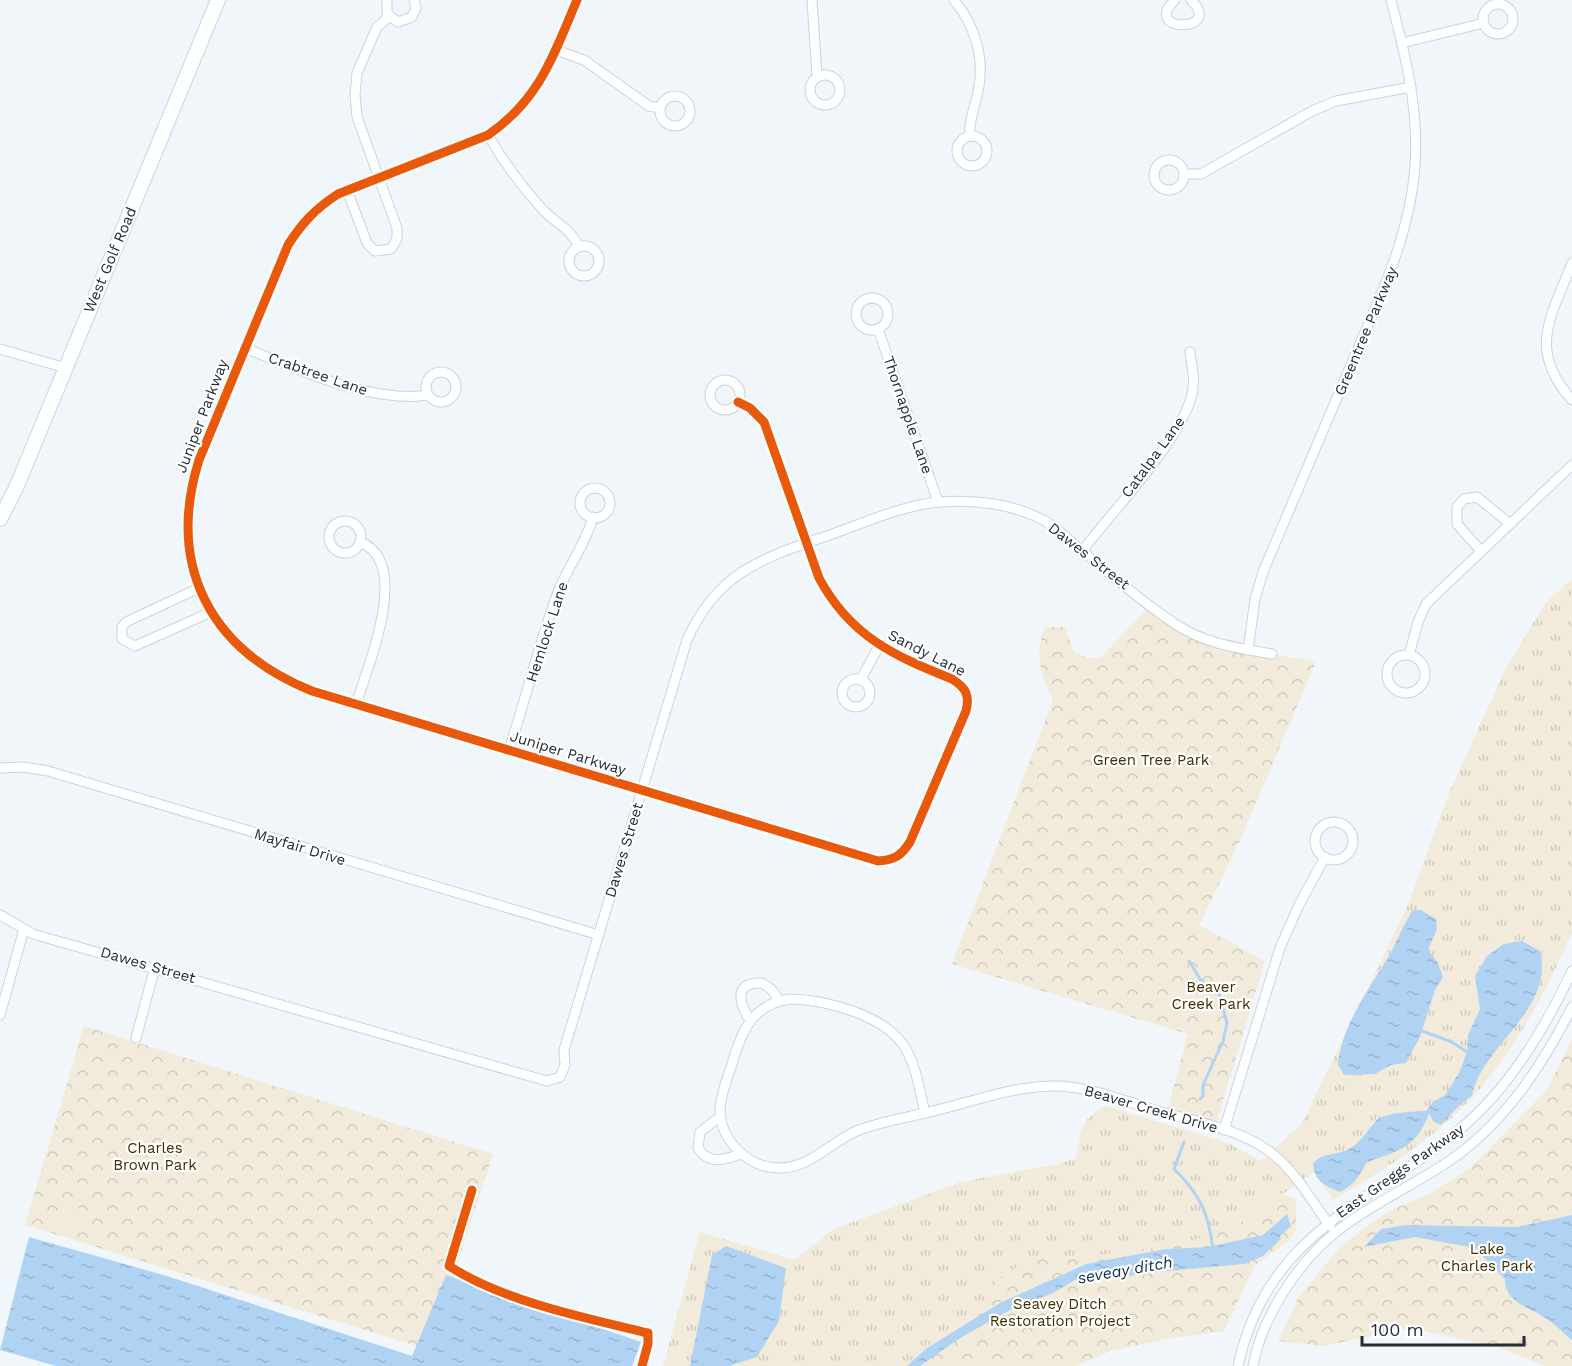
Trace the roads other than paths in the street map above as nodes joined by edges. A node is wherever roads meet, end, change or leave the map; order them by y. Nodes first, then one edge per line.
1 (218, 0) edge
2 (387, 0) edge
3 (414, 0) edge
4 (577, 0) edge
5 (812, 0) edge
6 (954, 0) edge
7 (1174, 0) edge
8 (1391, 0) edge
9 (1195, 1) edge
10 (389, 16) junction
11 (1484, 23) dead end
12 (1402, 43) junction
13 (556, 50) junction
14 (817, 77) dead end
15 (1411, 87) junction
16 (660, 108) dead end
17 (488, 135) junction
18 (970, 136) dead end
19 (1184, 174) dead end
20 (377, 177) junction
21 (347, 190) junction
22 (579, 247) dead end
23 (1572, 263) edge
24 (878, 328) dead end
25 (245, 348) junction
26 (0, 349) edge
27 (1190, 352) dead end
28 (66, 368) junction
29 (428, 395) dead end
30 (1572, 400) edge
31 (738, 402) dead end
32 (1572, 465) edge
33 (938, 502) junction
34 (593, 518) dead end
35 (0, 519) edge
36 (1509, 523) junction
37 (360, 542) dead end
38 (807, 543) junction
39 (1082, 550) junction
40 (1481, 551) junction
41 (200, 588) junction
42 (211, 612) junction
43 (879, 646) junction
44 (1248, 650) junction
45 (1272, 654) dead end
46 (1409, 655) junction
47 (861, 680) dead end
48 (356, 705) junction
49 (509, 750) junction
50 (0, 768) edge
51 (643, 791) junction
52 (903, 853) joint
53 (1325, 857) junction
54 (0, 915) edge
55 (24, 929) junction
56 (599, 935) junction
57 (155, 967) junction
58 (1572, 971) edge
59 (779, 1000) junction
60 (1572, 1007) edge
61 (0, 1015) edge
62 (750, 1020) junction
63 (136, 1038) dead end
64 (925, 1113) junction
65 (721, 1116) junction
66 (1224, 1130) junction
67 (741, 1154) junction
68 (1327, 1222) junction
69 (1335, 1233) junction
70 (1238, 1366) edge
71 (1253, 1366) edge

1 - 28 street, West Golf Road
2 - 10 street
3 - 10 street
4 - 13 street, Juniper Parkway
5 - 14 street
6 - 18 street
7 - 9 street
8 - 12 street, Greentree Parkway
10 - 20 street
11 - 12 street
12 - 15 street, Greentree Parkway
13 - 16 street
13 - 17 street, Juniper Parkway
15 - 19 street
15 - 44 street, Greentree Parkway
17 - 20 street, Juniper Parkway
17 - 22 street
20 - 21 street, Juniper Parkway
20 - 21 street
21 - 25 street, Juniper Parkway
23 - 30 street
24 - 33 street, Thornapple Lane
25 - 29 street, Crabtree Lane
25 - 41 street, Juniper Parkway
26 - 28 street
27 - 39 street, Catalpa Lane
28 - 35 street, West Golf Road
31 - 38 street, Sandy Lane
32 - 36 street
33 - 38 street, Dawes Street
33 - 39 street, Dawes Street
34 - 49 street, Hemlock Lane
36 - 40 street
36 - 40 street
37 - 48 street
38 - 43 street, Sandy Lane
38 - 51 street, Dawes Street
39 - 44 street, Dawes Street
40 - 46 street
41 - 42 street, Juniper Parkway
41 - 42 street
42 - 48 street, Juniper Parkway
43 - 47 street
43 - 52 street, Sandy Lane
44 - 45 street, Dawes Street
46 - 46 street
48 - 49 street, Juniper Parkway
49 - 51 street, Juniper Parkway
50 - 56 street, Mayfair Drive
51 - 52 street, Juniper Parkway
51 - 56 street, Dawes Street
53 - 53 street
53 - 66 street
54 - 55 street, Dawes Street
55 - 57 street, Dawes Street
55 - 61 street
56 - 57 street, Dawes Street
57 - 63 street
58 - 68 street, East Greggs Parkway
59 - 62 street
59 - 62 street
59 - 64 street
60 - 69 street, East Greggs Parkway
62 - 65 street
64 - 66 street, Beaver Creek Drive
64 - 67 street, Beaver Creek Drive
65 - 67 street
65 - 67 street
66 - 68 street, Beaver Creek Drive
68 - 69 street, Beaver Creek Drive
68 - 70 street, East Greggs Parkway
69 - 71 street, East Greggs Parkway

